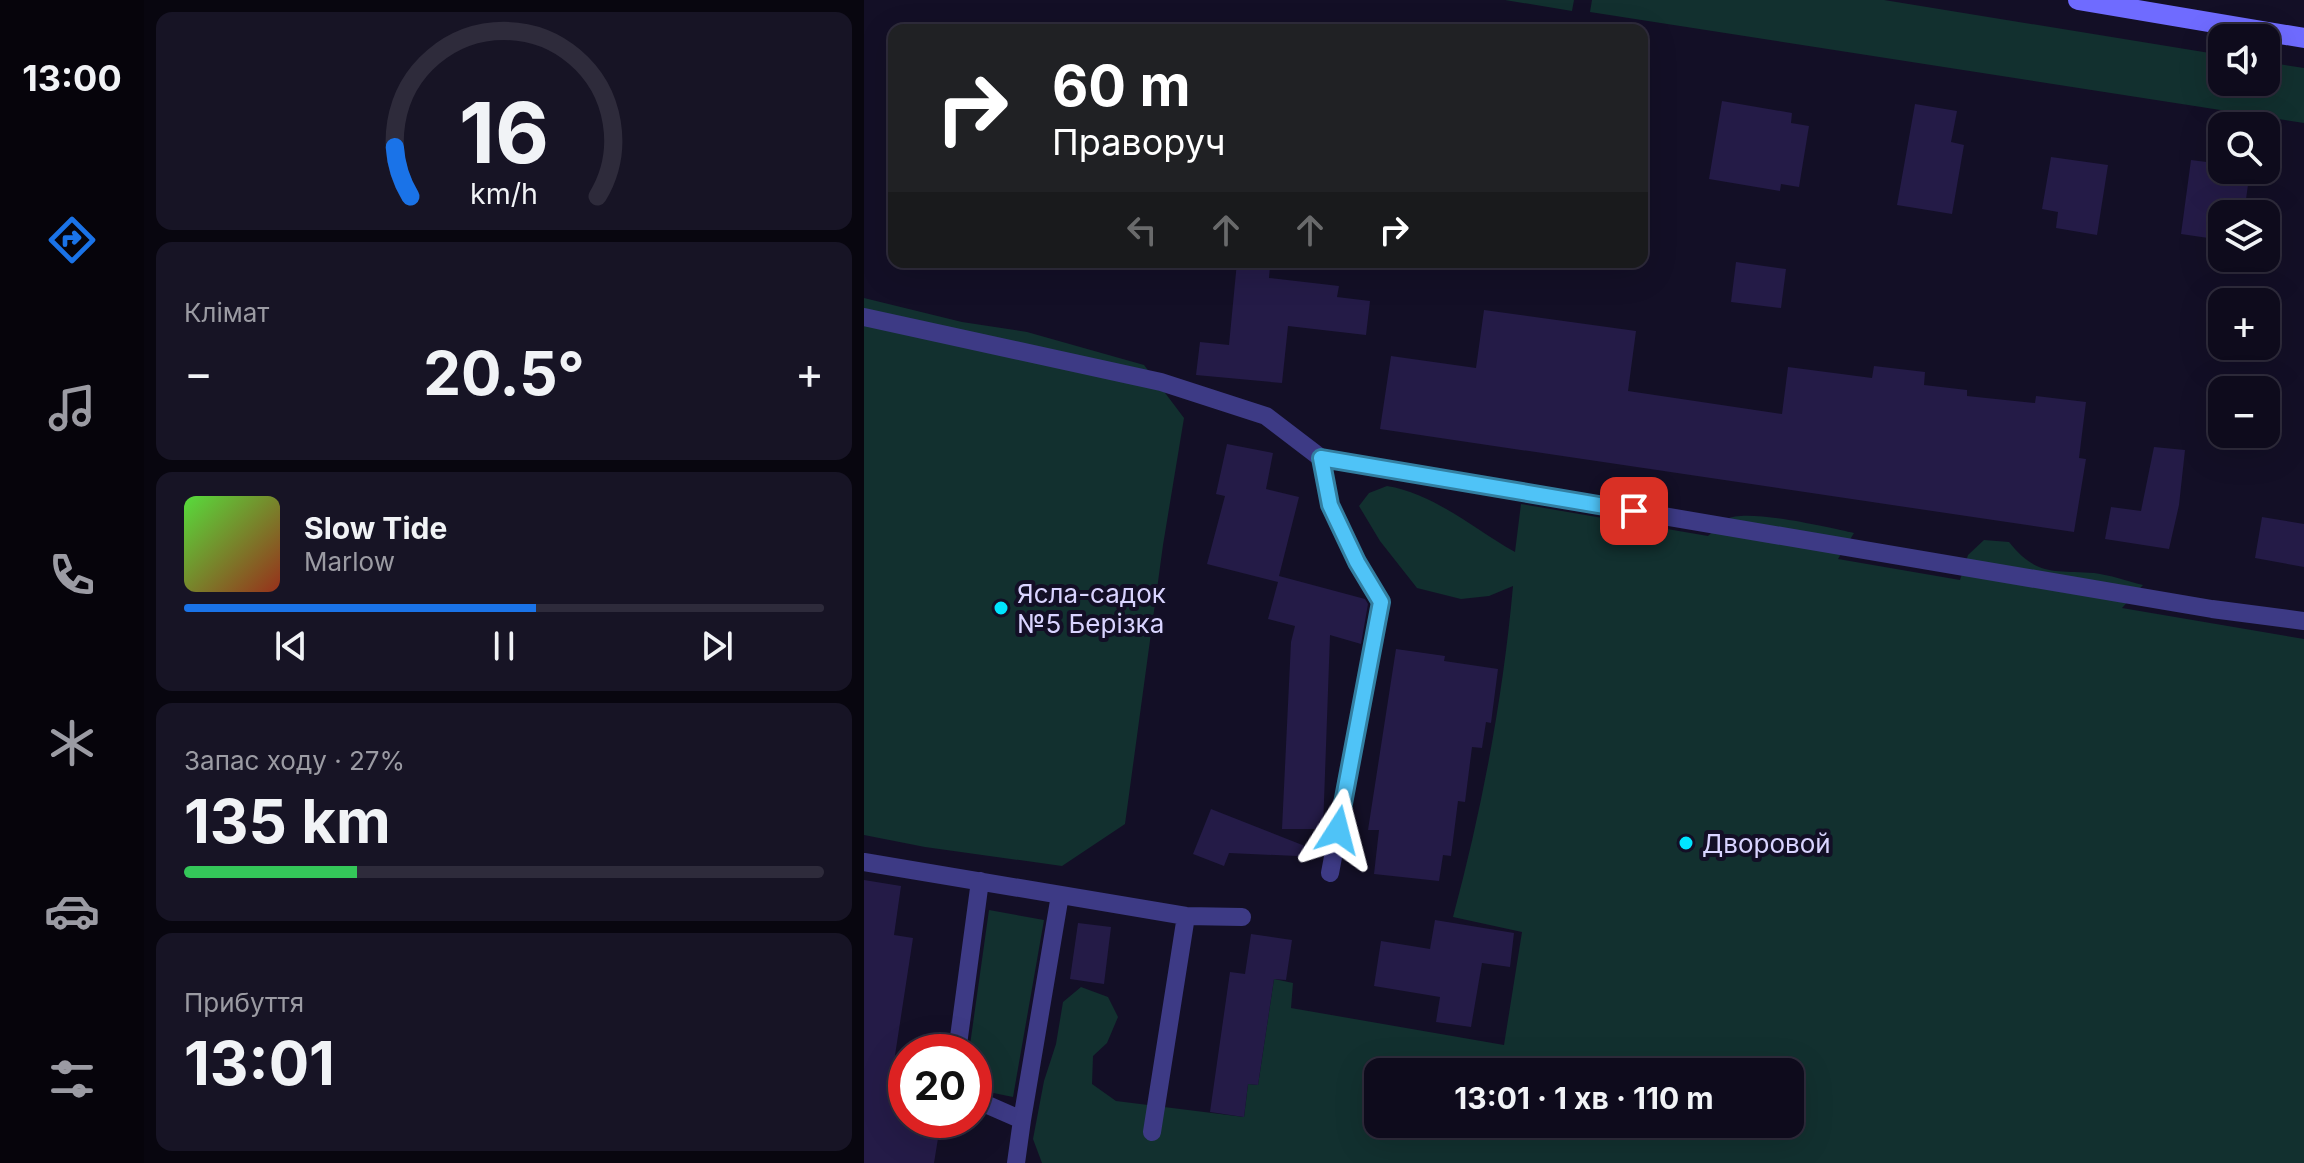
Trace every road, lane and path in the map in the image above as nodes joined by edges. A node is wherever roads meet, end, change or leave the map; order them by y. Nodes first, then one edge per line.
1 (2078, 0) edge
2 (2304, 38) edge
3 (864, 317) edge
4 (1321, 458) junction
5 (2304, 621) edge
6 (864, 862) edge
7 (1330, 873) dead end
8 (980, 881) junction
9 (1060, 895) junction
10 (1186, 916) junction
11 (1242, 917) dead end
12 (959, 1034) edge
13 (992, 1107) edge
14 (1022, 1120) junction
15 (1152, 1132) dead end
16 (1016, 1163) edge

1 - 2 main road
3 - 4 lane
4 - 5 lane
4 - 7 lane
6 - 8 lane
8 - 9 lane
8 - 12 lane
9 - 10 lane
9 - 14 lane
10 - 11 lane
10 - 15 lane
13 - 14 lane
14 - 16 lane

